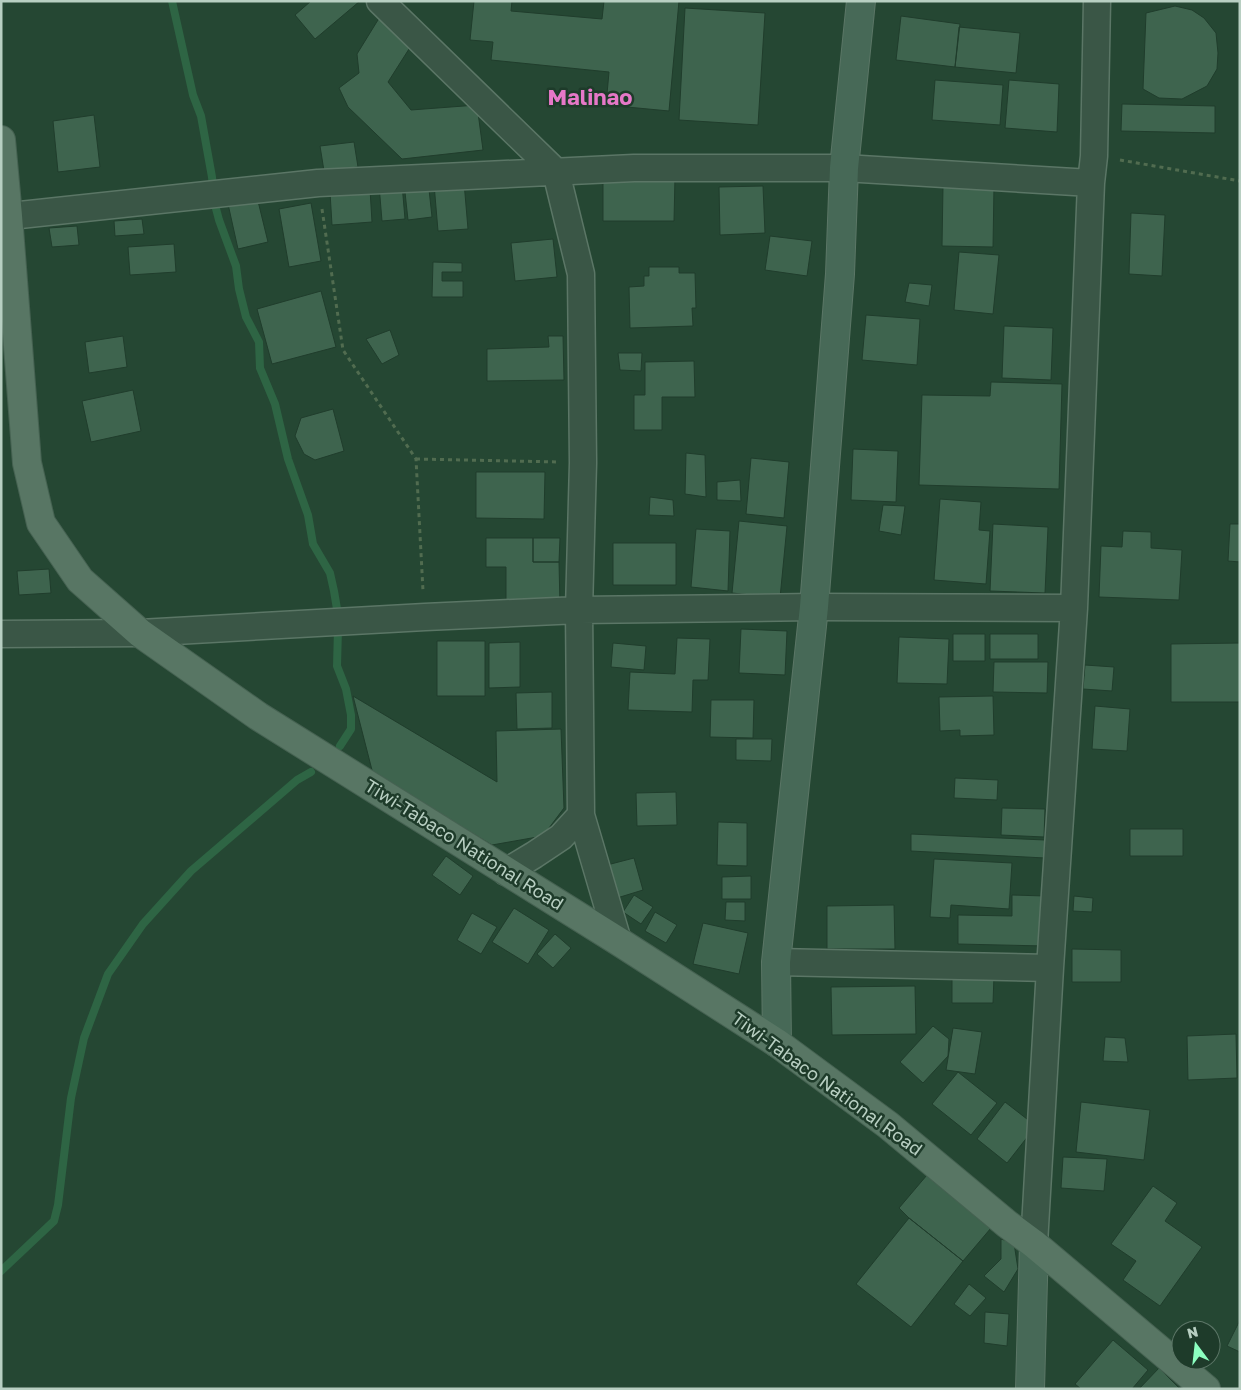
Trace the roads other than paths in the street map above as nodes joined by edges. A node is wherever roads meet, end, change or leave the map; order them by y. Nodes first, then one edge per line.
1 (380, 1) edge
2 (861, 1) edge
3 (1096, 1) edge
4 (1, 140) edge
5 (844, 168) junction
6 (556, 172) junction
7 (1092, 183) junction
8 (5, 217) edge
9 (814, 607) junction
10 (1074, 608) junction
11 (578, 610) junction
12 (140, 633) junction
13 (1, 634) edge
14 (581, 814) junction
15 (506, 872) junction
16 (618, 941) junction
17 (776, 962) junction
18 (1050, 968) junction
19 (777, 1043) junction
20 (1034, 1244) junction
21 (1030, 1389) edge
22 (1206, 1389) edge

1 - 6 street
2 - 5 street
3 - 7 street
4 - 8 main road, Tiwi-Tabaco National Road
5 - 6 street
5 - 7 street
5 - 9 street
6 - 8 street
6 - 11 street
7 - 10 street
8 - 12 main road, Tiwi-Tabaco National Road
9 - 10 street
9 - 11 street
9 - 17 street
10 - 18 street
11 - 12 street
11 - 14 street
12 - 13 street
12 - 15 main road, Tiwi-Tabaco National Road
14 - 15 street
14 - 16 street
15 - 16 main road, Tiwi-Tabaco National Road
16 - 19 main road, Tiwi-Tabaco National Road
17 - 18 street
17 - 19 street
18 - 20 street
19 - 20 main road, Tiwi-Tabaco National Road
20 - 21 street
20 - 22 main road, Tiwi-Tabaco National Road

